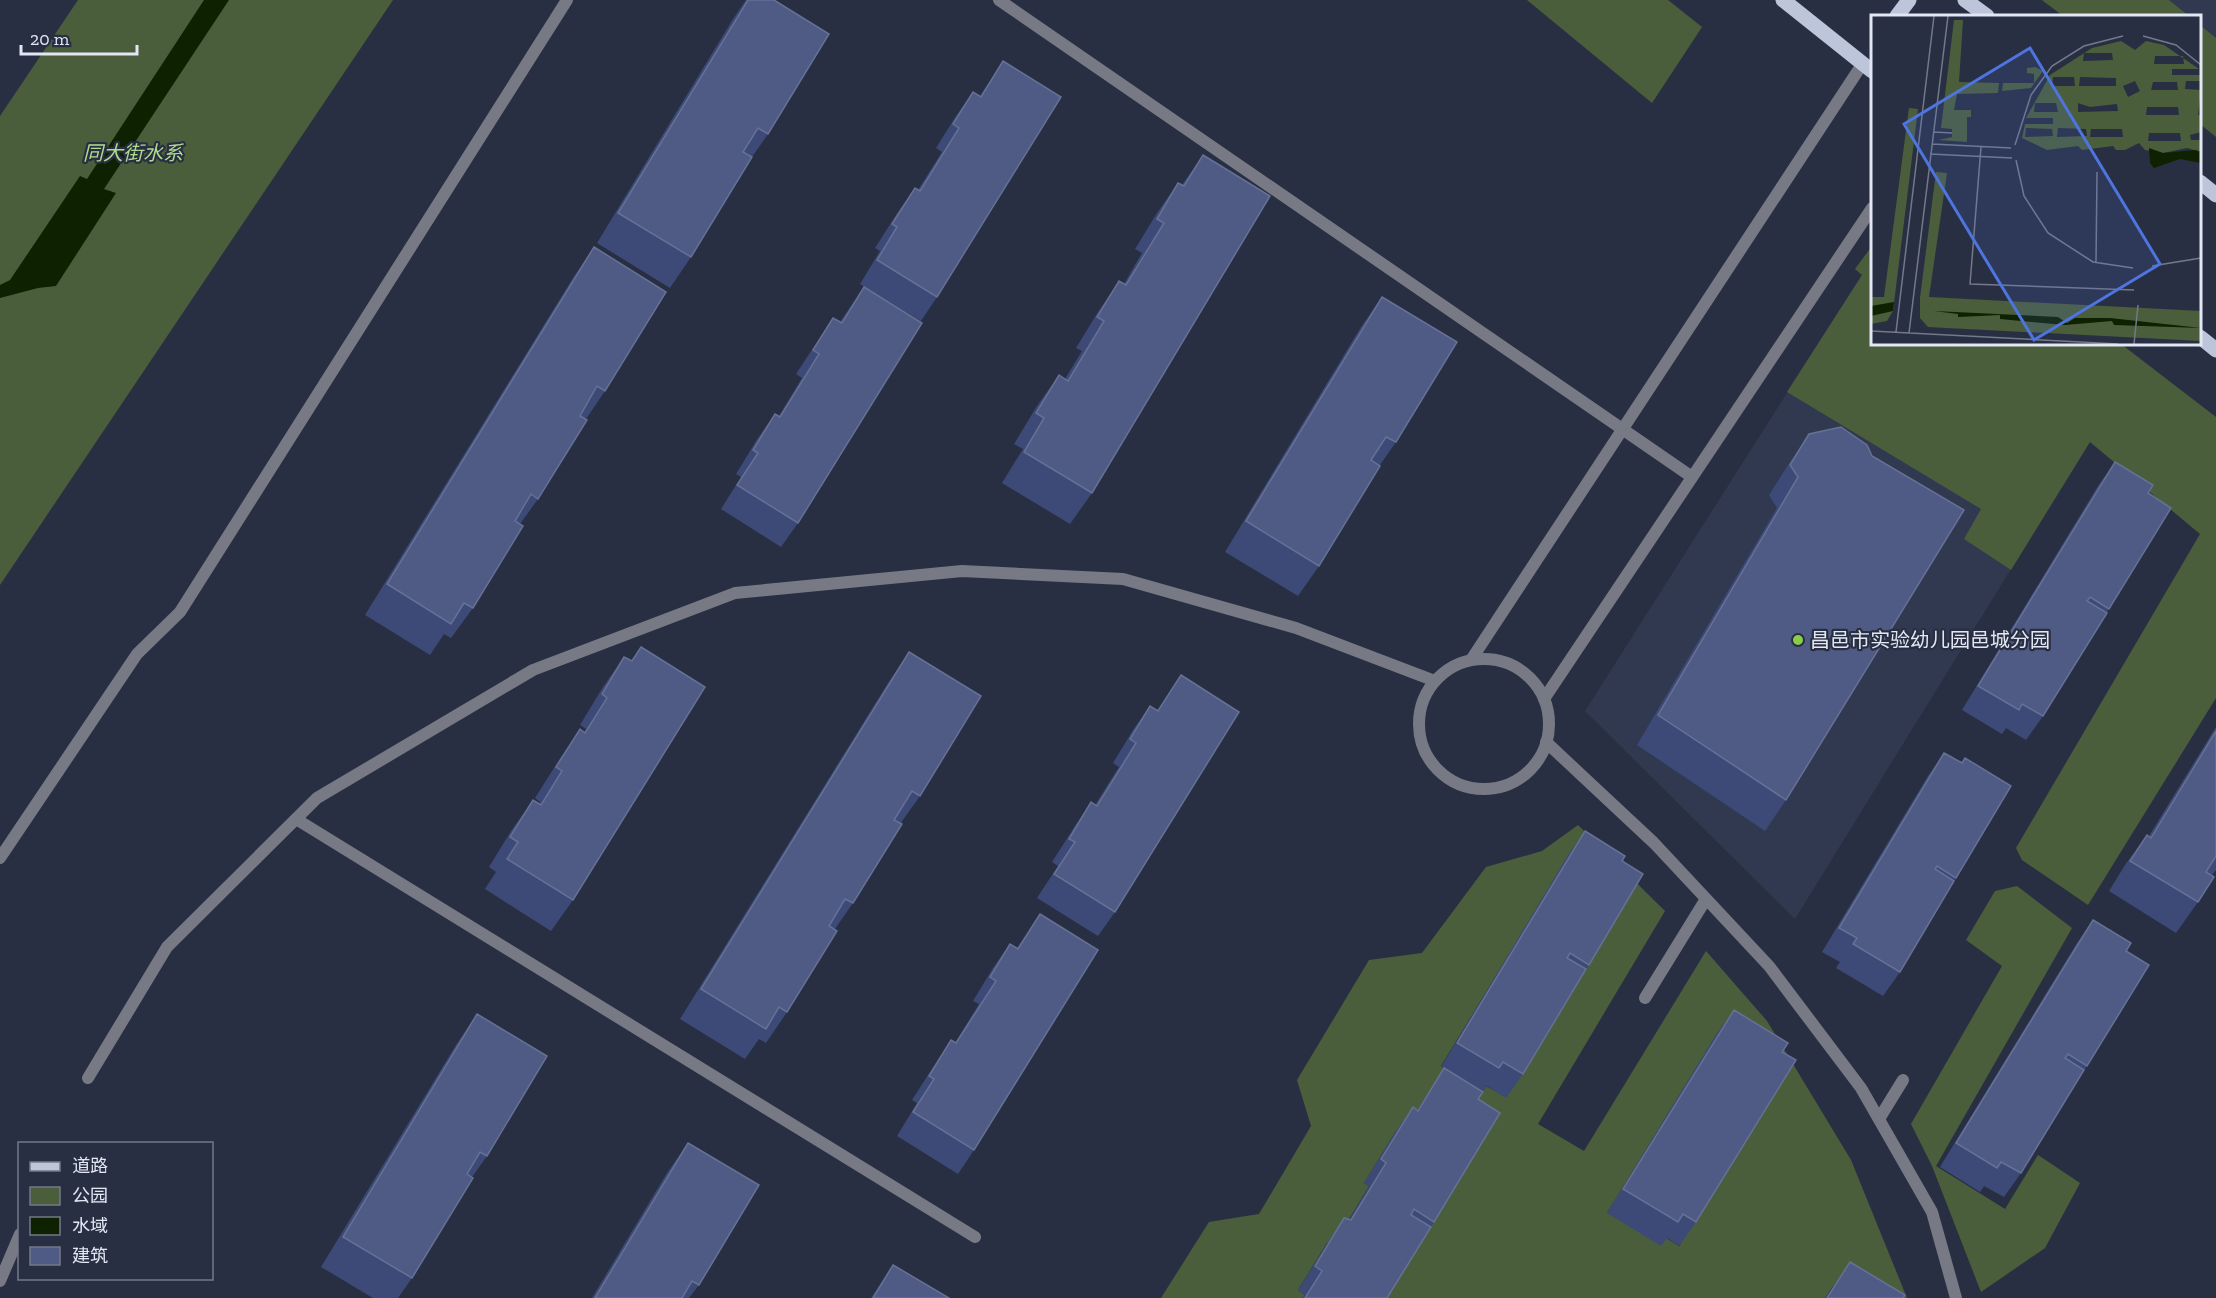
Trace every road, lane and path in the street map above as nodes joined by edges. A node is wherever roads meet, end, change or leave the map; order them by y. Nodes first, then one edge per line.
1 (567, 0) edge
2 (999, 0) edge
3 (1783, 0) edge
4 (1909, 0) edge
5 (1965, 0) edge
6 (1898, 15) edge
7 (1986, 15) edge
8 (1869, 61) edge
9 (2201, 184) edge
10 (2216, 195) edge
11 (1871, 209) edge
12 (2201, 339) edge
13 (2216, 350) edge
14 (1623, 430) junction
15 (1692, 477) junction
16 (1471, 660) junction
17 (1435, 681) junction
18 (1544, 699) junction
19 (1546, 742) junction
20 (296, 819) junction
21 (0, 858) edge
22 (1706, 899) junction
23 (1645, 999) dead end
24 (88, 1078) dead end
25 (1903, 1080) dead end
26 (1879, 1119) junction
27 (975, 1237) dead end
28 (18, 1239) edge
29 (0, 1281) edge
30 (1956, 1298) edge

1 - 21 lane
2 - 14 lane
3 - 8 main road
4 - 6 main road
5 - 7 main road
8 - 14 lane
9 - 10 main road
11 - 15 lane
12 - 13 main road
14 - 15 lane
14 - 16 lane
15 - 18 lane
16 - 17 lane
16 - 18 lane
17 - 19 lane
17 - 20 lane
18 - 19 lane
19 - 22 lane
20 - 24 lane
20 - 27 lane
22 - 23 lane
22 - 26 lane
25 - 26 lane
26 - 30 lane
28 - 29 lane

